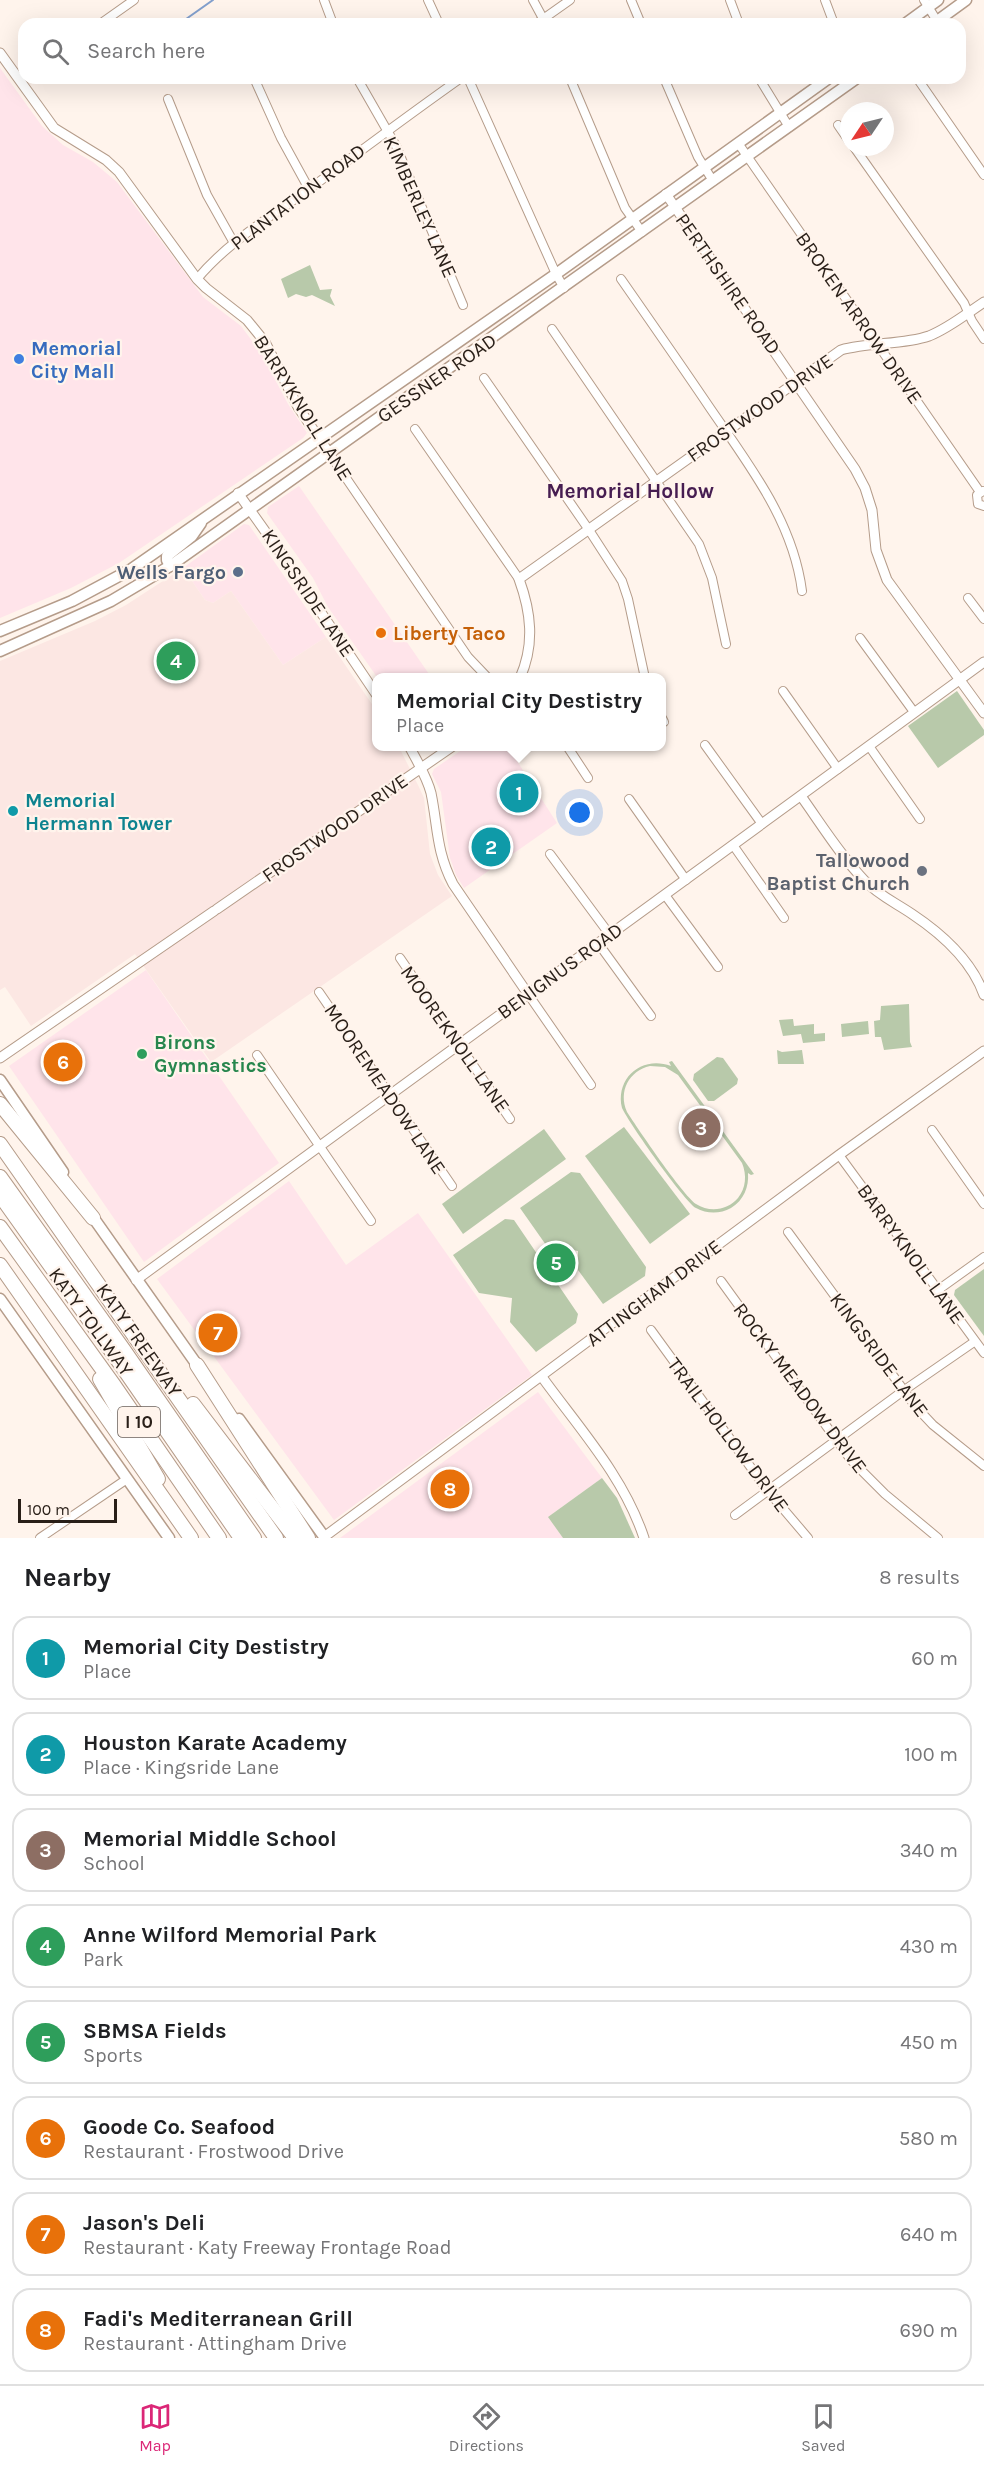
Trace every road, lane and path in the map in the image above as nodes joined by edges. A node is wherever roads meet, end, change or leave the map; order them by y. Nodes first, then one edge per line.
1 (134, 0) edge
2 (324, 0) edge
3 (428, 0) edge
4 (533, 0) edge
5 (570, 0) edge
6 (631, 0) edge
7 (730, 0) edge
8 (825, 0) edge
9 (938, 0) edge
10 (966, 0) edge
11 (926, 4) edge
12 (108, 18) edge
13 (331, 18) edge
14 (436, 18) edge
15 (540, 18) edge
16 (547, 18) edge
17 (638, 18) edge
18 (737, 18) edge
19 (832, 18) edge
20 (911, 18) edge
21 (933, 18) edge
22 (941, 18) edge
23 (0, 53) edge
24 (18, 75) edge
25 (25, 84) edge
26 (257, 84) edge
27 (360, 84) edge
28 (452, 84) edge
29 (471, 84) edge
30 (573, 84) edge
31 (667, 84) edge
32 (762, 84) edge
33 (820, 84) edge
34 (849, 84) edge
35 (921, 84) edge
36 (168, 99) dead end
37 (779, 113) junction
38 (838, 125) dead end
39 (789, 127) junction
40 (840, 128) edge
41 (386, 130) junction
42 (738, 143) junction
43 (860, 156) edge
44 (747, 157) junction
45 (704, 167) junction
46 (984, 175) edge
47 (713, 181) junction
48 (309, 189) junction
49 (666, 194) junction
50 (675, 208) junction
51 (633, 219) junction
52 (642, 232) junction
53 (234, 243) junction
54 (556, 274) junction
55 (197, 279) junction
56 (621, 279) dead end
57 (564, 288) junction
58 (984, 302) edge
59 (463, 305) dead end
60 (969, 312) junction
61 (552, 329) dead end
62 (984, 339) edge
63 (876, 343) junction
64 (425, 365) junction
65 (484, 378) dead end
66 (435, 380) junction
67 (796, 382) junction
68 (414, 429) dead end
69 (726, 432) junction
70 (319, 438) junction
71 (329, 453) junction
72 (658, 481) junction
73 (982, 492) edge
74 (238, 494) junction
75 (984, 506) edge
76 (250, 509) junction
77 (204, 518) junction
78 (589, 530) junction
79 (170, 566) junction
80 (519, 579) junction
81 (802, 591) dead end
82 (968, 598) dead end
83 (984, 619) edge
84 (0, 632) edge
85 (861, 638) dead end
86 (726, 644) dead end
87 (0, 651) edge
88 (984, 662) edge
89 (483, 673) edge
90 (522, 673) edge
91 (644, 673) edge
92 (959, 680) junction
93 (372, 688) edge
94 (783, 691) dead end
95 (914, 712) junction
96 (984, 713) edge
97 (705, 745) dead end
98 (869, 746) junction
99 (411, 751) edge
100 (447, 751) edge
101 (570, 751) edge
102 (420, 769) junction
103 (838, 769) junction
104 (588, 777) dead end
105 (801, 796) junction
106 (629, 799) dead end
107 (920, 819) dead end
108 (762, 824) junction
109 (733, 845) junction
110 (550, 854) dead end
111 (686, 880) junction
112 (665, 895) junction
113 (784, 918) dead end
114 (610, 935) junction
115 (598, 943) junction
116 (399, 958) dead end
117 (718, 967) dead end
118 (319, 992) dead end
119 (528, 994) junction
120 (984, 995) edge
121 (651, 1016) dead end
122 (459, 1044) junction
123 (984, 1051) edge
124 (257, 1055) dead end
125 (0, 1058) edge
126 (0, 1080) edge
127 (591, 1085) dead end
128 (389, 1095) junction
129 (0, 1104) edge
130 (510, 1119) dead end
131 (932, 1131) dead end
132 (0, 1143) edge
133 (320, 1145) junction
134 (839, 1155) junction
135 (0, 1177) edge
136 (452, 1186) dead end
137 (0, 1196) edge
138 (984, 1204) edge
139 (93, 1218) junction
140 (371, 1221) dead end
141 (0, 1227) edge
142 (788, 1232) dead end
143 (984, 1257) edge
144 (0, 1265) edge
145 (0, 1277) edge
146 (136, 1280) junction
147 (721, 1281) dead end
148 (938, 1290) junction
149 (0, 1299) edge
150 (58, 1307) junction
151 (128, 1323) junction
152 (651, 1330) dead end
153 (974, 1341) junction
154 (984, 1353) edge
155 (197, 1365) junction
156 (542, 1377) junction
157 (903, 1391) junction
158 (112, 1428) junction
159 (836, 1441) junction
160 (984, 1466) edge
161 (127, 1479) junction
162 (768, 1491) junction
163 (735, 1515) dead end
164 (325, 1537) edge
165 (40, 1538) edge
166 (169, 1538) edge
167 (192, 1538) edge
168 (219, 1538) edge
169 (241, 1538) edge
170 (254, 1538) edge
171 (276, 1538) edge
172 (295, 1538) edge
173 (308, 1538) edge
174 (644, 1538) edge
175 (808, 1538) edge
176 (938, 1538) edge

1 - 12 street
2 - 13 street
3 - 14 street
4 - 15 street
5 - 16 street
6 - 17 street
7 - 18 street
8 - 19 street
9 - 11 main road
10 - 22 main road
11 - 20 main road
11 - 21 street
23 - 24 street, BARRYKNOLL LANE
25 - 55 street, BARRYKNOLL LANE
26 - 48 street
27 - 41 street, KIMBERLEY LANE
28 - 41 street, PLANTATION ROAD
29 - 54 street
30 - 51 street
31 - 45 street
32 - 37 street
33 - 37 main road, GESSNER ROAD
34 - 39 main road, GESSNER ROAD
35 - 46 street
36 - 53 street
37 - 39 street
37 - 42 main road, GESSNER ROAD
38 - 40 street
39 - 44 main road, GESSNER ROAD
41 - 48 street, PLANTATION ROAD
41 - 59 street, KIMBERLEY LANE
42 - 44 street, BROKEN ARROW DRIVE
42 - 45 main road, GESSNER ROAD
43 - 60 street
44 - 47 main road, GESSNER ROAD
44 - 63 street, BROKEN ARROW DRIVE
45 - 47 street
45 - 49 main road, GESSNER ROAD
47 - 50 main road, GESSNER ROAD
48 - 53 street, PLANTATION ROAD
49 - 50 street, PERTHSHIRE ROAD
49 - 51 main road, GESSNER ROAD
50 - 52 main road, GESSNER ROAD
50 - 67 street, PERTHSHIRE ROAD
51 - 52 street
51 - 54 main road, GESSNER ROAD
52 - 57 main road, GESSNER ROAD
53 - 55 street, PLANTATION ROAD
54 - 57 street
54 - 64 main road, GESSNER ROAD
55 - 70 street, BARRYKNOLL LANE
56 - 69 street
57 - 66 main road, GESSNER ROAD
58 - 60 street, FROSTWOOD DRIVE
60 - 62 street
60 - 63 street, FROSTWOOD DRIVE
61 - 72 street
63 - 67 street, FROSTWOOD DRIVE
63 - 73 street, BROKEN ARROW DRIVE
64 - 66 main road
64 - 70 main road, GESSNER ROAD
65 - 78 street
66 - 71 main road, GESSNER ROAD
67 - 69 street, FROSTWOOD DRIVE
67 - 92 street, PERTHSHIRE ROAD
68 - 80 street
69 - 72 street, FROSTWOOD DRIVE
69 - 81 street
70 - 71 street, BARRYKNOLL LANE
70 - 74 main road, GESSNER ROAD
71 - 76 main road, GESSNER ROAD
71 - 89 street, BARRYKNOLL LANE
72 - 78 street, FROSTWOOD DRIVE
72 - 86 street
73 - 75 street, BROKEN ARROW DRIVE
74 - 76 street, KINGSRIDE LANE
74 - 77 main road, GESSNER ROAD
76 - 79 main road, GESSNER ROAD
76 - 93 street, KINGSRIDE LANE
77 - 79 main road
77 - 84 main road, GESSNER ROAD
78 - 80 street, FROSTWOOD DRIVE
78 - 91 street
79 - 87 main road, GESSNER ROAD
80 - 90 street
82 - 83 street
85 - 95 street
88 - 92 street, BENIGNUS ROAD
92 - 95 street, BENIGNUS ROAD
92 - 96 street, PERTHSHIRE ROAD
94 - 103 street
95 - 98 street, BENIGNUS ROAD
97 - 108 street
98 - 103 street, BENIGNUS ROAD
98 - 107 street
99 - 102 street
100 - 102 street, FROSTWOOD DRIVE
101 - 104 street
102 - 119 street
102 - 125 street, FROSTWOOD DRIVE
103 - 105 street, BENIGNUS ROAD
105 - 108 street, BENIGNUS ROAD
105 - 120 street
106 - 111 street
108 - 109 street, BENIGNUS ROAD
109 - 111 street, BENIGNUS ROAD
109 - 113 street
110 - 114 street
111 - 112 street, BENIGNUS ROAD
112 - 114 street, BENIGNUS ROAD
112 - 117 street
114 - 115 street, BENIGNUS ROAD
115 - 119 street, BENIGNUS ROAD
115 - 121 street
116 - 122 street, MOOREKNOLL LANE
118 - 128 street, MOOREMEADOW LANE
119 - 122 street, BENIGNUS ROAD
119 - 127 street
122 - 128 street, BENIGNUS ROAD
122 - 130 street, MOOREKNOLL LANE
123 - 134 street, ATTINGHAM DRIVE
124 - 133 street
126 - 139 main road
128 - 133 street, BENIGNUS ROAD
128 - 136 street, MOOREMEADOW LANE
129 - 139 highway
131 - 138 street
132 - 151 highway, KATY FREEWAY / I 10
133 - 140 street
133 - 146 street, BENIGNUS ROAD
134 - 148 street, BARRYKNOLL LANE
134 - 156 street, ATTINGHAM DRIVE
135 - 170 highway, KATY TOLLWAY
137 - 169 highway, KATY TOLLWAY
139 - 146 main road
141 - 150 highway, I 10
142 - 157 street, KINGSRIDE LANE
143 - 148 street
144 - 158 highway
145 - 158 highway
146 - 155 main road
147 - 159 street, ROCKY MEADOW DRIVE
148 - 153 street, BARRYKNOLL LANE
149 - 161 main road
150 - 167 highway
150 - 168 highway, I 10
151 - 171 highway, KATY FREEWAY / I 10
151 - 172 highway
152 - 162 street, TRAIL HOLLOW DRIVE
153 - 154 street, BARRYKNOLL LANE
153 - 157 street
155 - 164 main road
155 - 173 highway
156 - 164 street, ATTINGHAM DRIVE
156 - 174 street
157 - 159 street
157 - 160 street, KINGSRIDE LANE
158 - 167 highway
159 - 162 street
159 - 176 street, ROCKY MEADOW DRIVE
161 - 165 street
161 - 166 main road
162 - 163 street
162 - 175 street, TRAIL HOLLOW DRIVE

